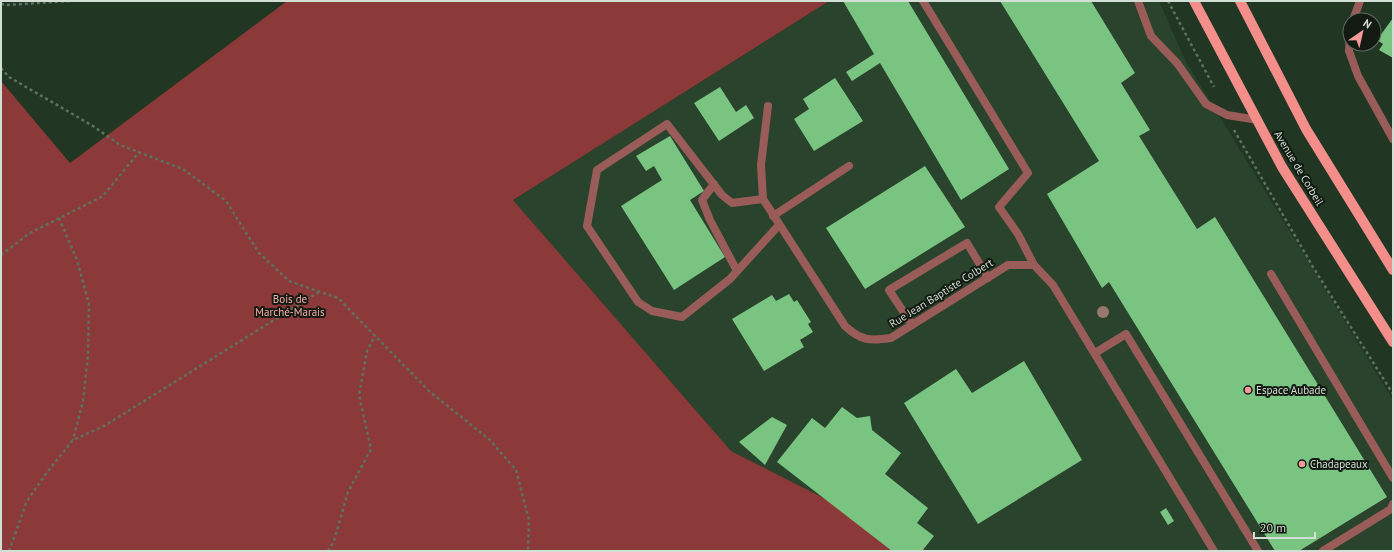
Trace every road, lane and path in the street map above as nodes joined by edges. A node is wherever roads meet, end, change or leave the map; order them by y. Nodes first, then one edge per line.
1 (70, 1) edge
2 (923, 1) edge
3 (1138, 1) edge
4 (1168, 1) edge
5 (1194, 1) edge
6 (1240, 1) edge
7 (1360, 1) edge
8 (1, 4) edge
9 (1356, 12) edge
10 (1349, 52) edge
11 (1, 68) edge
12 (1216, 92) dead end
13 (768, 106) dead end
14 (1226, 115) junction
15 (1258, 120) junction
16 (1393, 139) edge
17 (139, 152) junction
18 (849, 166) dead end
19 (714, 184) junction
20 (763, 199) junction
21 (773, 216) junction
22 (59, 218) junction
23 (779, 225) junction
24 (1, 255) edge
25 (1034, 265) junction
26 (737, 270) junction
27 (1393, 270) edge
28 (1271, 274) dead end
29 (988, 278) junction
30 (320, 292) junction
31 (912, 325) junction
32 (375, 336) junction
33 (1393, 342) edge
34 (1095, 353) junction
35 (1393, 394) edge
36 (74, 440) junction
37 (1393, 478) edge
38 (1393, 504) edge
39 (9, 551) edge
40 (328, 551) edge
41 (528, 551) edge
42 (1214, 551) edge
43 (1258, 551) edge
44 (1323, 551) edge

1 - 8 path
2 - 25 street
3 - 14 street
4 - 12 path
5 - 15 main road, Avenue de Corbeil
6 - 27 main road
7 - 9 street
10 - 16 street
11 - 17 path
13 - 20 street
14 - 15 street
14 - 35 path
15 - 33 main road, Avenue de Corbeil
17 - 22 path
17 - 30 path
18 - 21 street
19 - 20 street
19 - 26 street
19 - 26 street
20 - 21 street, Rue Jean Baptiste Colbert
21 - 23 street, Rue Jean Baptiste Colbert
22 - 24 path
22 - 36 path
23 - 26 street
23 - 31 street, Rue Jean Baptiste Colbert
25 - 29 street, Rue Jean Baptiste Colbert
25 - 34 street
28 - 37 street
29 - 31 street, Rue Jean Baptiste Colbert
29 - 31 street
30 - 32 path
30 - 36 path
32 - 40 path
32 - 41 path
34 - 42 street
34 - 43 street
36 - 39 path
38 - 44 street

